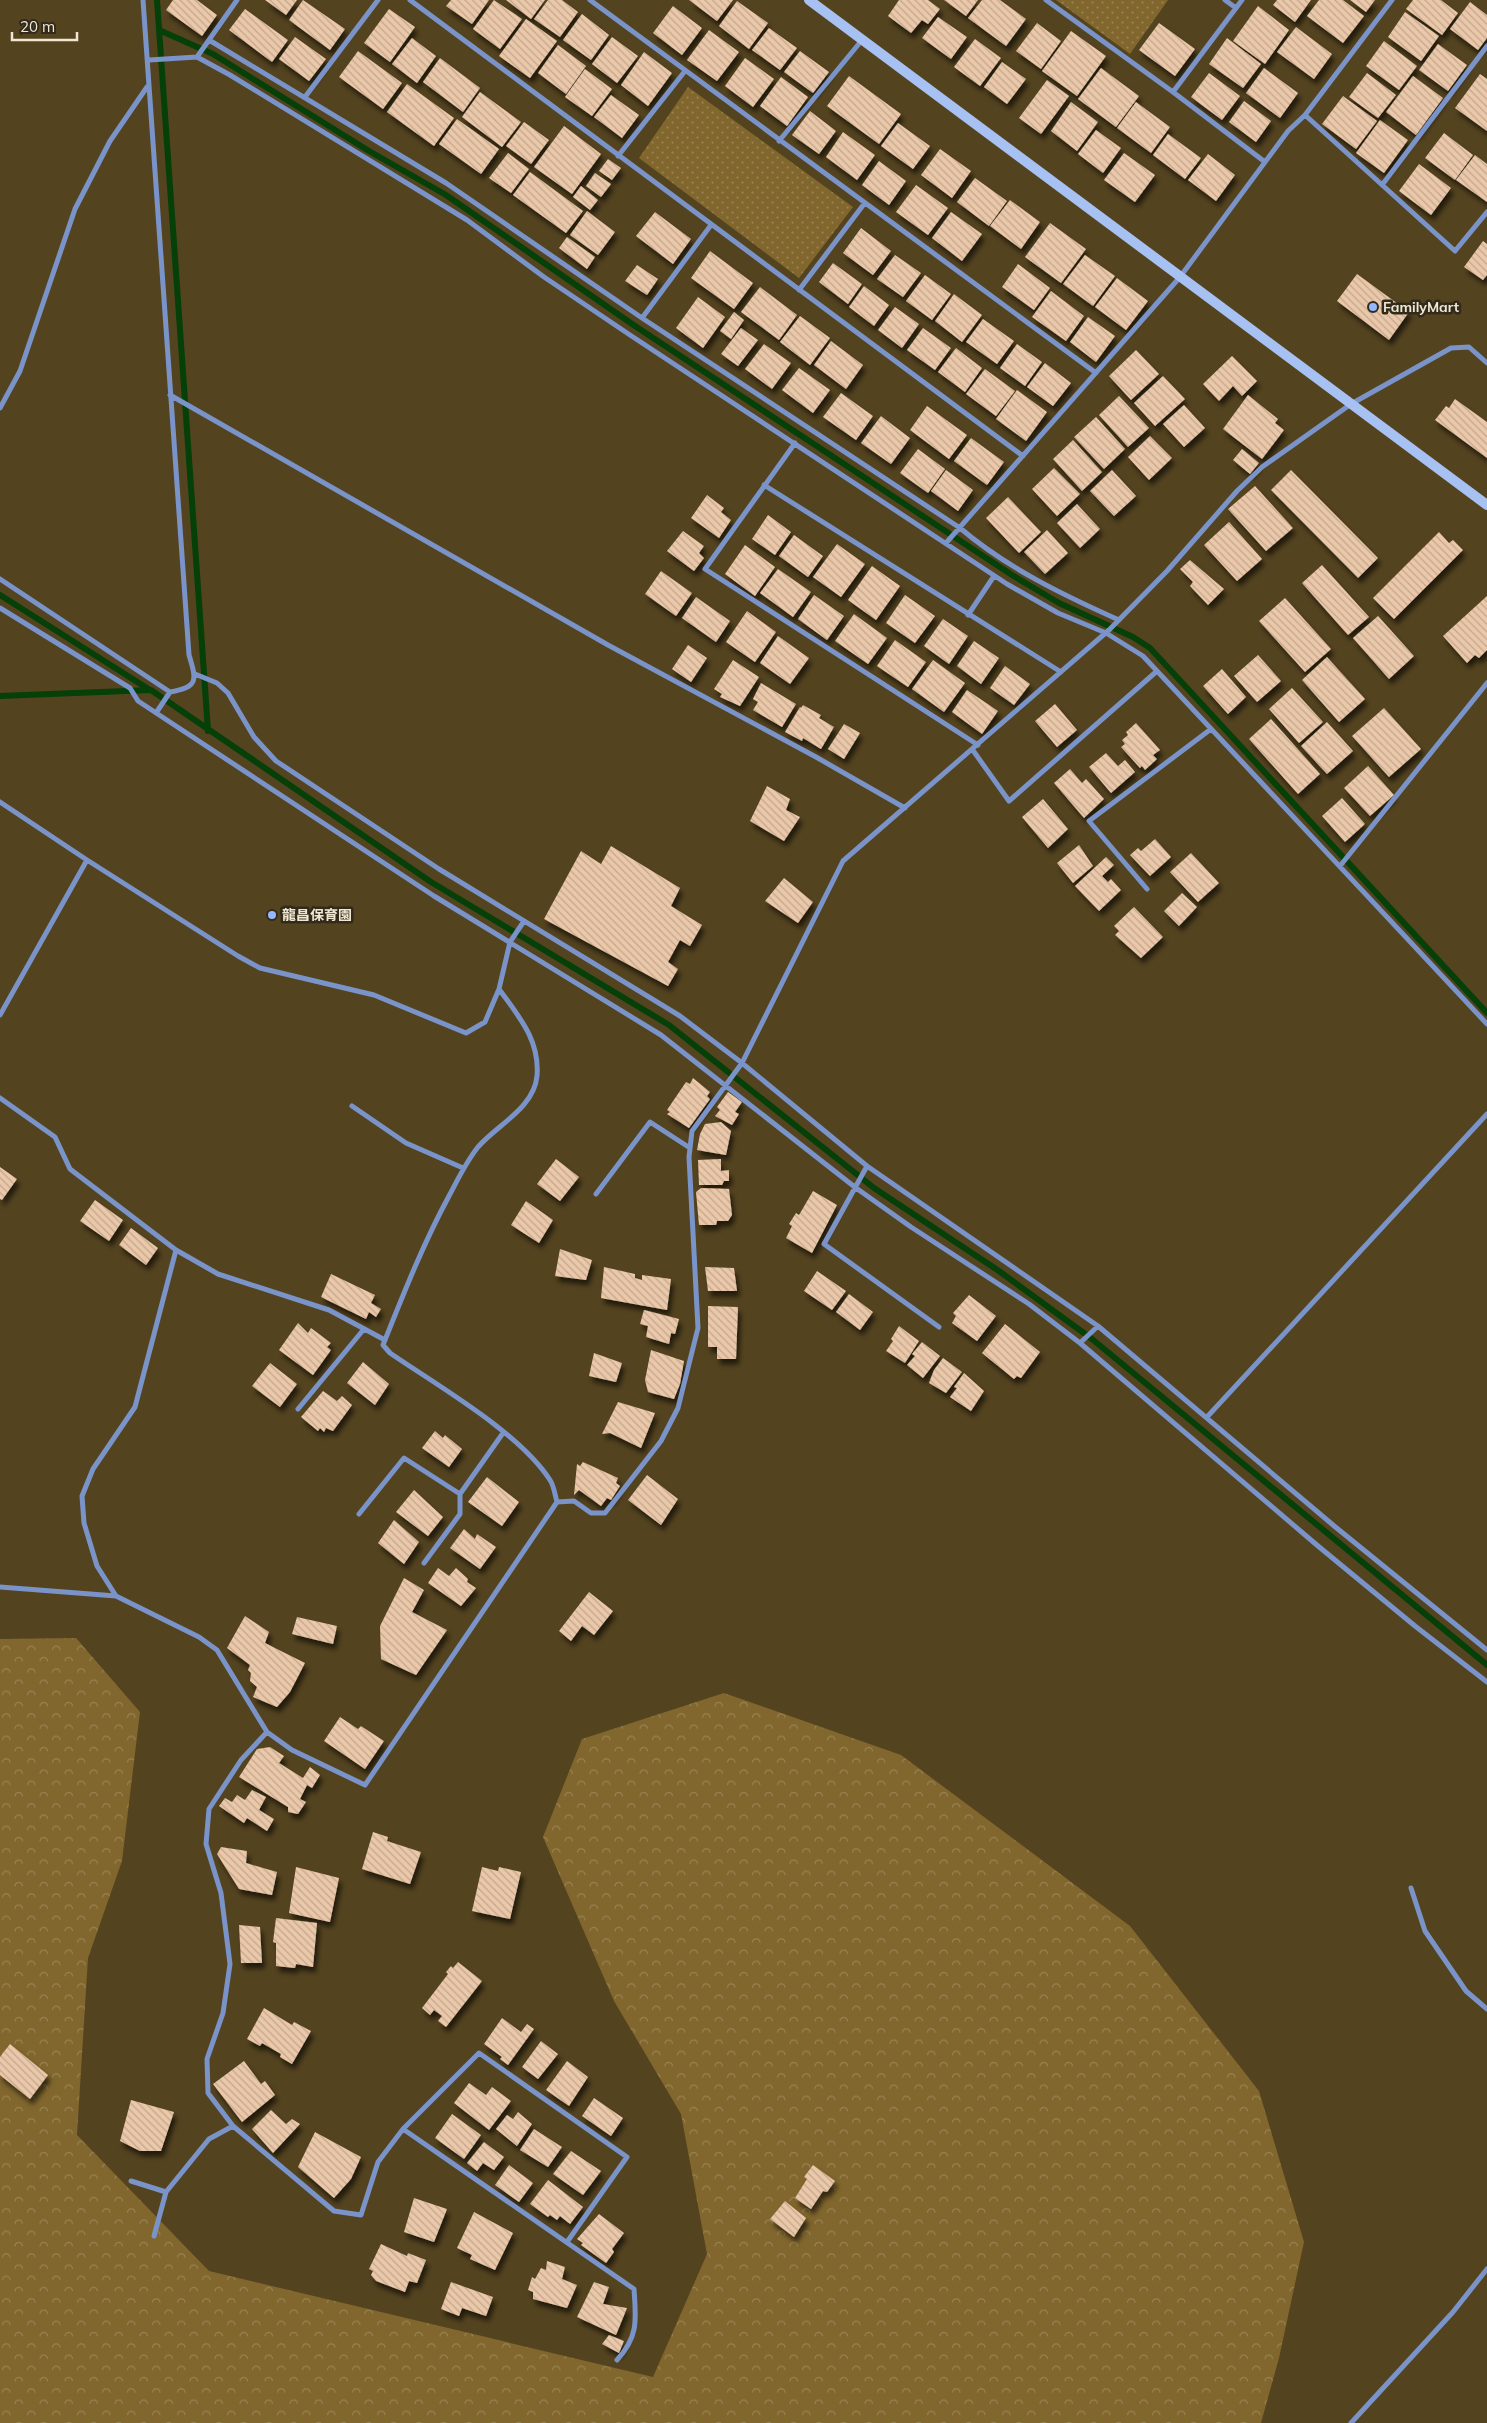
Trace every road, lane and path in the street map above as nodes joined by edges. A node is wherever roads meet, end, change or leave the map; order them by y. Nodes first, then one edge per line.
1 (143, 0) edge
2 (236, 0) edge
3 (378, 0) edge
4 (410, 0) edge
5 (590, 0) edge
6 (809, 0) edge
7 (1046, 0) edge
8 (1225, 0) edge
9 (1242, 0) edge
10 (1392, 0) edge
11 (1236, 8) junction
12 (862, 40) junction
13 (207, 42) junction
14 (1487, 46) edge
15 (198, 55) junction
16 (151, 60) junction
17 (685, 70) junction
18 (147, 87) junction
19 (1173, 92) junction
20 (305, 98) junction
21 (1305, 115) junction
22 (779, 141) junction
23 (618, 156) junction
24 (1265, 162) junction
25 (1382, 185) junction
26 (864, 204) junction
27 (1487, 212) edge
28 (711, 225) junction
29 (1180, 277) junction
30 (799, 290) junction
31 (642, 318) junction
32 (1487, 363) edge
33 (1096, 373) junction
34 (170, 395) junction
35 (3, 397) edge
36 (1351, 404) junction
37 (0, 408) edge
38 (795, 443) junction
39 (1023, 456) junction
40 (764, 485) junction
41 (1487, 505) edge
42 (960, 528) junction
43 (948, 541) junction
44 (994, 576) junction
45 (0, 579) edge
46 (0, 608) edge
47 (968, 615) junction
48 (1117, 622) junction
49 (1107, 631) junction
50 (1157, 671) junction
51 (1060, 672) junction
52 (194, 674) junction
53 (1487, 682) edge
54 (168, 694) junction
55 (156, 712) junction
56 (1211, 729) junction
57 (978, 745) junction
58 (972, 750) junction
59 (0, 802) edge
60 (904, 808) junction
61 (87, 860) junction
62 (1342, 864) junction
63 (1147, 888) dead end
64 (524, 921) junction
65 (511, 941) junction
66 (499, 989) junction
67 (0, 1015) edge
68 (1487, 1024) edge
69 (742, 1063) junction
70 (727, 1082) junction
71 (0, 1098) edge
72 (352, 1106) dead end
73 (1487, 1114) edge
74 (690, 1148) junction
75 (867, 1166) junction
76 (464, 1168) junction
77 (857, 1185) junction
78 (596, 1194) dead end
79 (176, 1250) junction
80 (1098, 1326) junction
81 (939, 1327) dead end
82 (364, 1329) junction
83 (385, 1340) junction
84 (1082, 1341) junction
85 (298, 1409) dead end
86 (1207, 1417) junction
87 (503, 1433) junction
88 (460, 1494) junction
89 (557, 1502) junction
90 (359, 1514) dead end
91 (424, 1563) dead end
92 (0, 1587) edge
93 (116, 1596) junction
94 (1487, 1650) edge
95 (1487, 1682) edge
96 (267, 1732) junction
97 (1411, 1888) dead end
98 (1487, 2009) edge
99 (233, 2126) junction
100 (403, 2129) junction
101 (131, 2181) dead end
102 (166, 2192) junction
103 (154, 2236) dead end
104 (567, 2242) junction
105 (1487, 2270) edge
106 (617, 2360) dead end
107 (1350, 2423) edge

1 - 16 street
2 - 13 street
3 - 20 street
4 - 23 street
5 - 17 street
6 - 12 street
7 - 19 street
8 - 11 street
9 - 11 street
10 - 21 street
11 - 19 street
12 - 22 street
12 - 29 street
13 - 15 street
13 - 20 street
14 - 25 street
15 - 16 street
15 - 38 street
16 - 18 street
17 - 22 street
17 - 23 street
18 - 34 street
18 - 35 street
19 - 24 street
20 - 31 street
21 - 24 street
21 - 25 street
22 - 26 street
23 - 28 street
24 - 29 street
25 - 27 street
26 - 30 street
26 - 33 street
28 - 30 street
28 - 31 street
29 - 33 street
29 - 36 street
30 - 39 street
31 - 42 street
32 - 36 street
33 - 39 street
34 - 52 street
34 - 60 street
35 - 37 street
36 - 41 street
36 - 48 street
38 - 40 street
38 - 43 street
39 - 42 street
40 - 47 street
40 - 57 street
42 - 43 street
42 - 48 street
43 - 44 street
44 - 47 street
44 - 49 street
45 - 54 street
46 - 55 street
47 - 51 street
48 - 49 street
49 - 50 street
49 - 51 street
50 - 56 street
50 - 58 street
51 - 57 street
52 - 54 street
52 - 64 street
53 - 62 street
54 - 55 street
55 - 65 street
56 - 62 street
56 - 63 street
57 - 58 street
58 - 60 street
59 - 61 street
60 - 69 street
61 - 66 street
61 - 67 street
62 - 68 street
64 - 65 street
64 - 69 street
65 - 66 street
65 - 70 street
66 - 76 street
69 - 70 street
69 - 75 street
70 - 74 street
70 - 77 street
71 - 79 street
72 - 76 street
73 - 86 street
74 - 78 street
74 - 89 street
75 - 77 street
75 - 80 street
76 - 83 street
77 - 81 street
77 - 84 street
79 - 82 street
79 - 93 street
80 - 84 street
80 - 86 street
82 - 83 street
82 - 85 street
83 - 87 street
84 - 95 street
86 - 94 street
87 - 88 street
87 - 89 street
88 - 90 street
88 - 91 street
89 - 96 street
92 - 93 street
93 - 96 street
96 - 99 street
97 - 98 street
99 - 100 street
99 - 102 street
100 - 104 street
100 - 104 street
101 - 102 street
102 - 103 street
104 - 106 street
105 - 107 street

